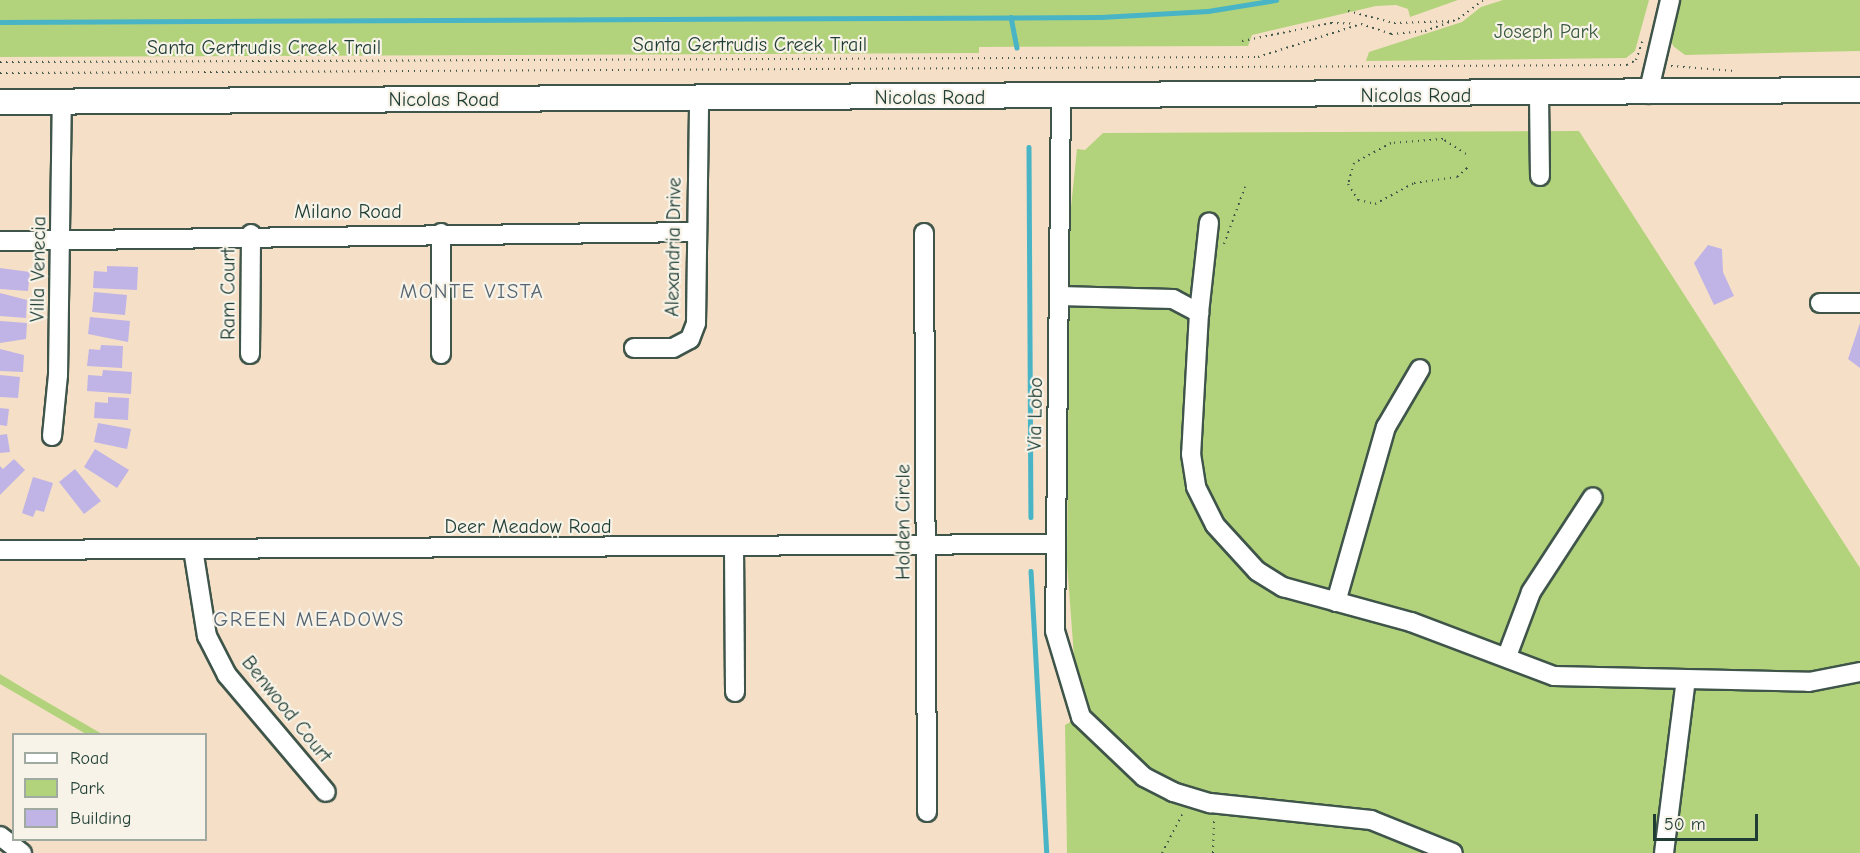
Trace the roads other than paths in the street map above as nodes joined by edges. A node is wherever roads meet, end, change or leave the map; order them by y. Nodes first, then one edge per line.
1 (1670, 0) edge
2 (1860, 90) edge
3 (1648, 94) junction
4 (1539, 95) junction
5 (1061, 96) junction
6 (699, 97) junction
7 (62, 101) junction
8 (0, 102) edge
9 (1540, 176) dead end
10 (1209, 223) dead end
11 (696, 232) junction
12 (441, 233) junction
13 (924, 233) dead end
14 (251, 234) junction
15 (61, 240) junction
16 (0, 241) edge
17 (1059, 296) junction
18 (1820, 303) dead end
19 (1860, 303) edge
20 (1199, 313) junction
21 (634, 348) dead end
22 (250, 354) dead end
23 (441, 354) dead end
24 (1420, 369) dead end
25 (52, 436) dead end
26 (1593, 497) dead end
27 (1056, 544) junction
28 (926, 545) junction
29 (734, 548) junction
30 (193, 549) junction
31 (0, 550) edge
32 (1336, 602) junction
33 (1507, 656) junction
34 (1860, 672) edge
35 (1686, 680) junction
36 (735, 692) dead end
37 (326, 792) dead end
38 (927, 812) dead end
39 (0, 836) edge
40 (22, 853) edge
41 (1453, 853) edge
42 (1664, 853) edge

1 - 3 street
2 - 3 main road, Nicolas Road
3 - 4 main road, Nicolas Road
4 - 5 main road, Nicolas Road
4 - 9 street
5 - 6 main road, Nicolas Road
5 - 17 street, Via Lobo
6 - 7 main road, Nicolas Road
6 - 11 street, Alexandria Drive
7 - 8 main road, Nicolas Road
7 - 15 street, Villa Venecia
10 - 20 street
11 - 12 street, Milano Road
11 - 21 street, Alexandria Drive
12 - 14 street, Milano Road
12 - 23 street
13 - 28 street, Holden Circle
14 - 15 street, Milano Road
14 - 22 street, Ram Court
15 - 16 street, Milano Road
15 - 25 street, Villa Venecia
17 - 20 street
17 - 27 street, Via Lobo
18 - 19 street
20 - 32 street
24 - 32 street
26 - 33 street
27 - 28 street, Deer Meadow Road
27 - 41 street, Via Lobo
28 - 29 street, Deer Meadow Road
28 - 38 street, Holden Circle
29 - 30 street, Deer Meadow Road
29 - 36 street
30 - 31 street, Deer Meadow Road
30 - 37 street, Benwood Court
32 - 33 street
33 - 35 street
34 - 35 street
35 - 42 street
39 - 40 street

